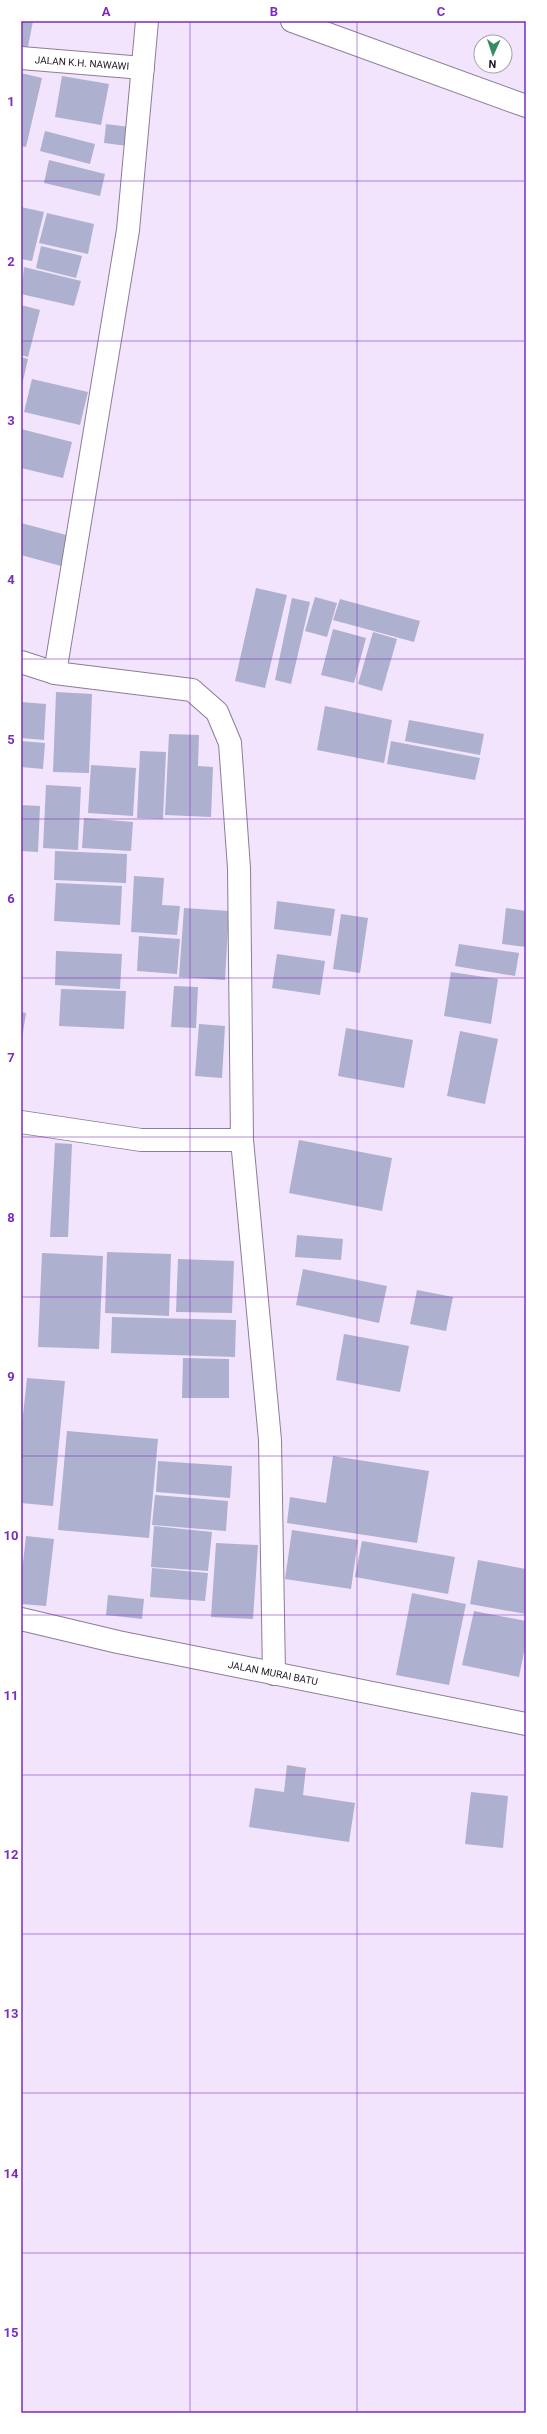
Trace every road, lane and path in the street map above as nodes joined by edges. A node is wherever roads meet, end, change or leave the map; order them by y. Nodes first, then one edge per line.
1 (147, 21) edge
2 (292, 21) edge
3 (21, 58) edge
4 (142, 68) junction
5 (526, 106) edge
6 (21, 662) edge
7 (55, 672) junction
8 (21, 1122) edge
9 (242, 1140) junction
10 (21, 1619) edge
11 (274, 1674) junction
12 (526, 1724) edge

1 - 4 street
2 - 5 street
3 - 4 street, JALAN K.H. NAWAWI
4 - 7 street
6 - 7 street
7 - 9 street
8 - 9 street
9 - 11 street
10 - 11 street, JALAN MURAI BATU
11 - 12 street, JALAN MURAI BATU

